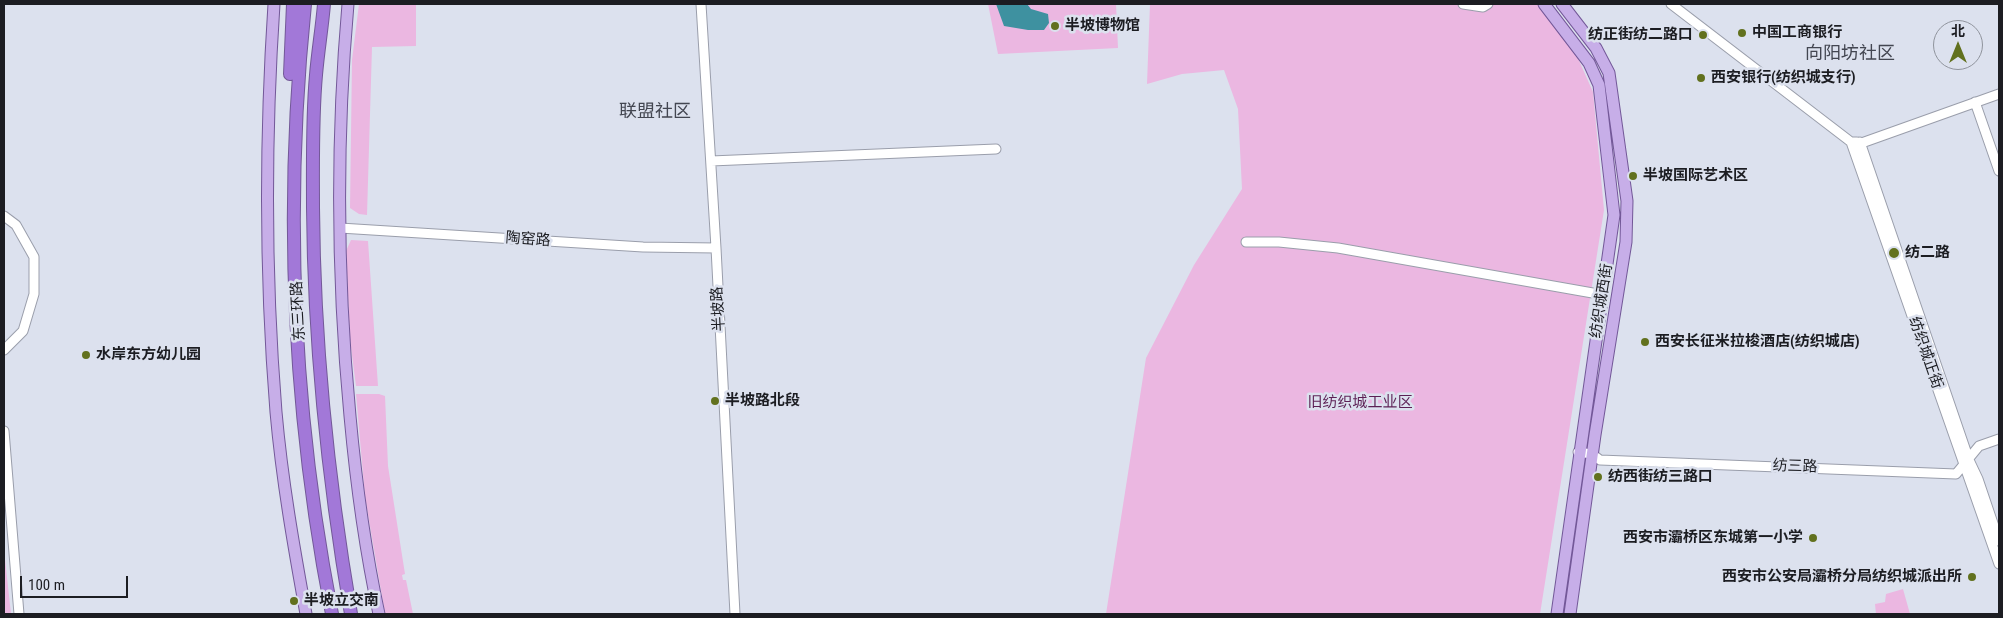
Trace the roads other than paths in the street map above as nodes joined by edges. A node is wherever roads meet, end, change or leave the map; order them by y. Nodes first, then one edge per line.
1 (274, 4) edge
2 (293, 4) edge
3 (305, 4) edge
4 (324, 4) edge
5 (333, 4) edge
6 (348, 4) edge
7 (701, 4) edge
8 (1463, 4) edge
9 (1488, 4) edge
10 (1544, 4) edge
11 (1562, 4) edge
12 (1671, 4) edge
13 (316, 76) junction
14 (1999, 94) edge
15 (1975, 102) junction
16 (1855, 143) junction
17 (996, 150) dead end
18 (711, 161) junction
19 (1999, 171) edge
20 (293, 214) junction
21 (4, 216) edge
22 (340, 228) junction
23 (1246, 242) dead end
24 (716, 248) junction
25 (1604, 295) junction
26 (4, 350) edge
27 (4, 431) edge
28 (1999, 439) edge
29 (1578, 452) junction
30 (1592, 454) junction
31 (1967, 461) junction
32 (1999, 541) edge
33 (1999, 564) edge
34 (20, 614) edge
35 (306, 614) edge
36 (332, 614) edge
37 (351, 614) edge
38 (379, 614) edge
39 (735, 614) edge
40 (1557, 614) edge
41 (1570, 614) edge

1 - 35 main road
2 - 20 highway
3 - 20 highway, 东三环路
4 - 13 highway, 东三环路
5 - 13 highway
6 - 22 main road
7 - 18 street, 半坡路
8 - 9 street
10 - 25 main road, 纺织城西街
11 - 30 main road, 纺织城西街
12 - 16 street
13 - 37 highway, 东三环路
14 - 15 street
15 - 16 street
15 - 19 street
16 - 31 street, 纺织城正街
17 - 18 street
18 - 24 street, 半坡路
20 - 36 highway, 东三环路
21 - 26 street
22 - 24 street, 陶窑路
22 - 38 main road
23 - 25 street
24 - 39 street, 半坡路
25 - 29 main road, 纺织城西街
27 - 34 street
28 - 31 street, 纺三路
29 - 30 street, 纺三路
29 - 40 main road, 纺织城西街
30 - 31 street, 纺三路
30 - 41 main road, 纺织城西街
31 - 32 street, 纺织城正街
31 - 33 street, 纺织城正街

